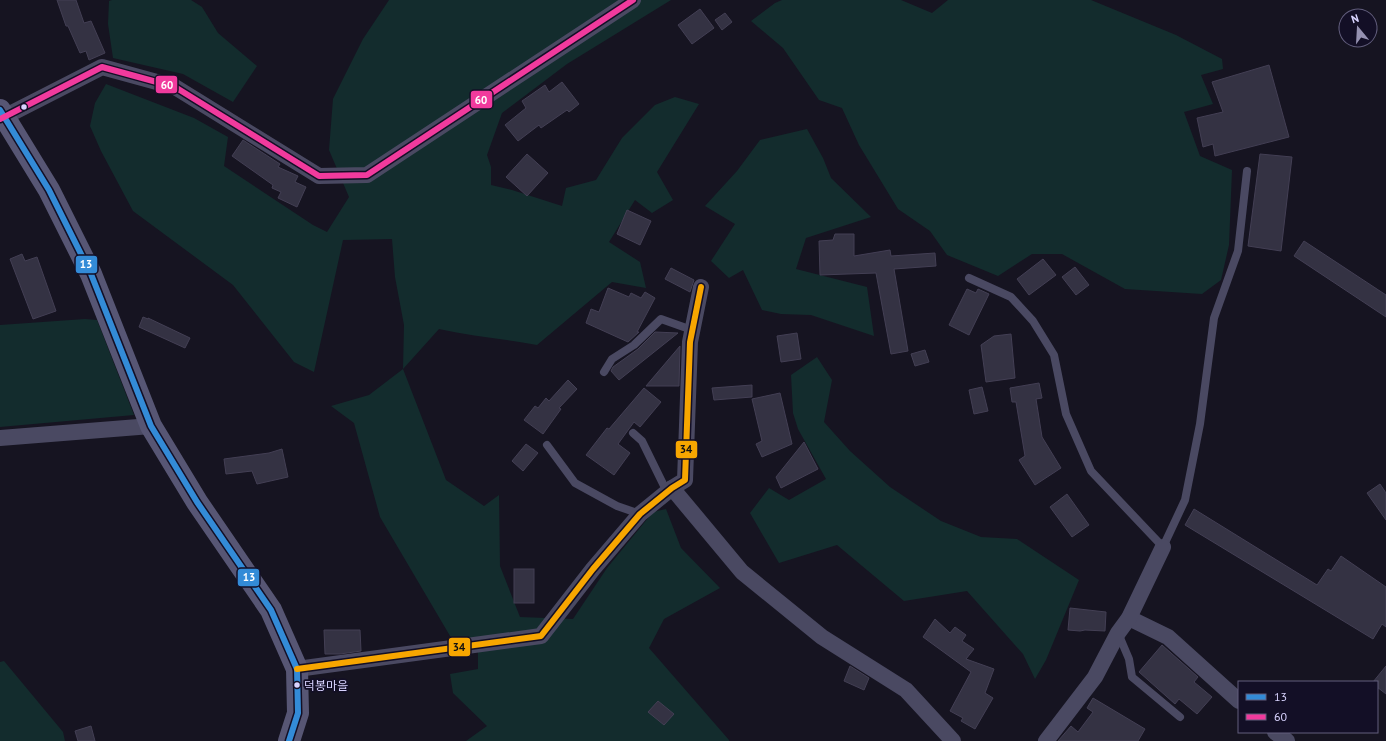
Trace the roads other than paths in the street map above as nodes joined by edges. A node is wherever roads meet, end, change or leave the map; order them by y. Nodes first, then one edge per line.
1 (633, 0) edge
2 (2, 115) edge
3 (1247, 171) dead end
4 (969, 278) dead end
5 (701, 287) dead end
6 (692, 330) junction
7 (604, 372) dead end
8 (151, 426) junction
9 (633, 433) dead end
10 (0, 438) edge
11 (547, 445) dead end
12 (670, 490) junction
13 (640, 514) junction
14 (1163, 547) junction
15 (1129, 618) junction
16 (1118, 633) junction
17 (297, 670) junction
18 (1238, 700) edge
19 (1180, 717) dead end
20 (1276, 733) edge
21 (289, 741) edge
22 (953, 741) edge
23 (1046, 741) edge
24 (1286, 741) edge

1 - 2 street
2 - 8 main road
3 - 14 lane
4 - 14 lane
5 - 6 street
6 - 7 lane
6 - 12 street
8 - 10 street
8 - 17 main road
9 - 12 lane
11 - 13 lane
12 - 13 street
12 - 22 street
13 - 17 street
14 - 15 street
15 - 16 street
15 - 18 street
16 - 19 lane
16 - 23 street
17 - 21 main road
20 - 24 street

